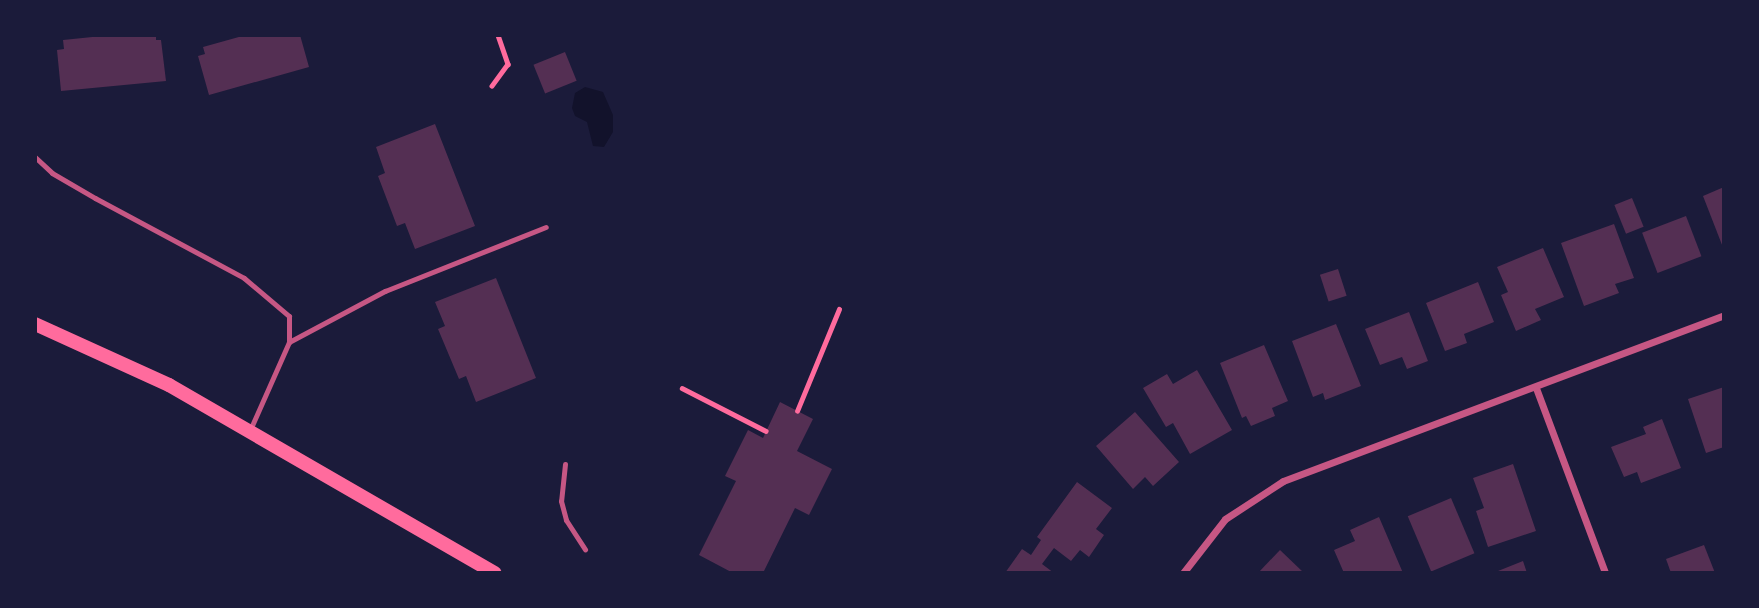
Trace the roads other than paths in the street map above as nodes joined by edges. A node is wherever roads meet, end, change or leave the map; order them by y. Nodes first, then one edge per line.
1 (35, 156) edge
2 (546, 228) dead end
3 (1724, 316) edge
4 (35, 324) edge
5 (289, 342) junction
6 (1536, 388) junction
7 (250, 430) junction
8 (565, 464) dead end
9 (585, 549) dead end
10 (495, 573) edge
11 (1183, 573) edge
12 (1605, 573) edge

1 - 5 lane
2 - 5 lane
3 - 6 street
4 - 7 main road
5 - 7 lane
6 - 11 street
6 - 12 street
7 - 10 main road
8 - 9 lane

